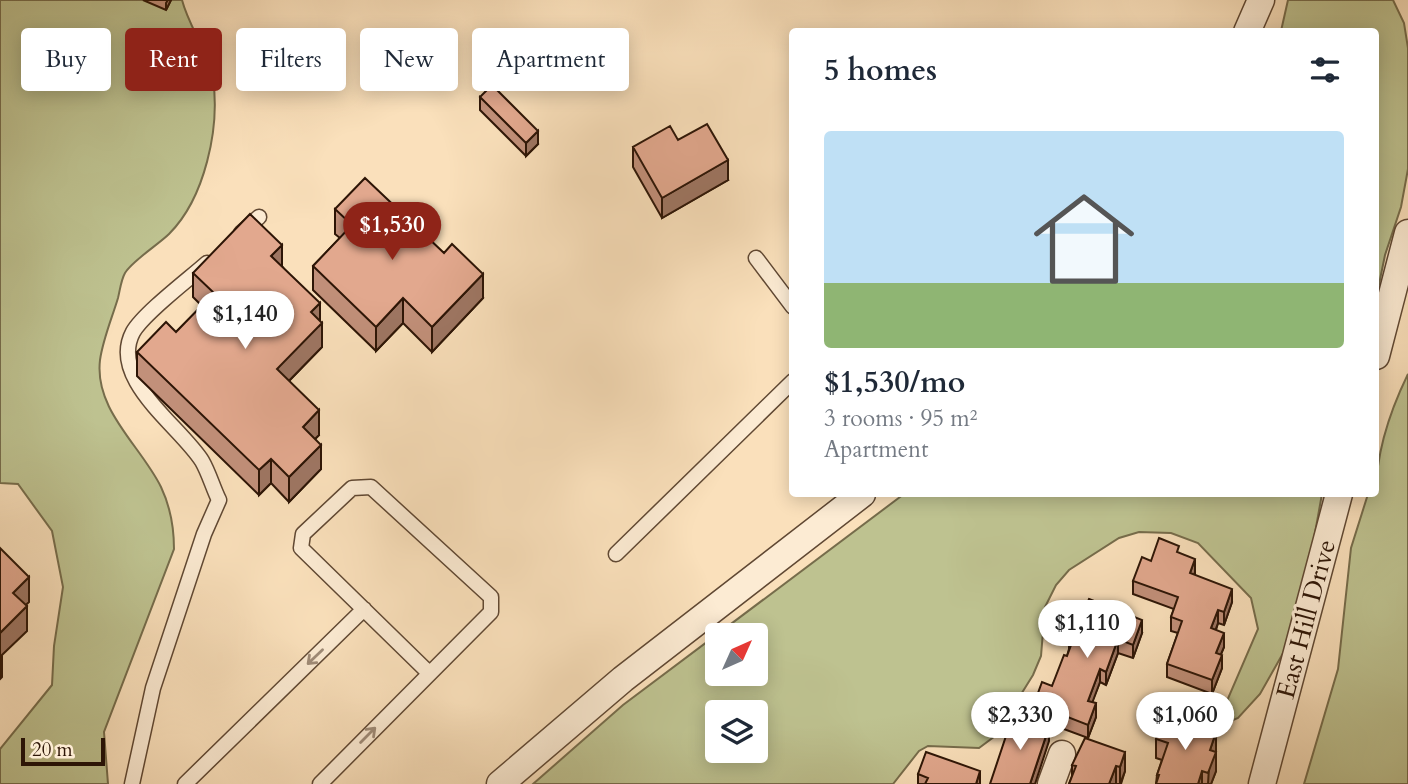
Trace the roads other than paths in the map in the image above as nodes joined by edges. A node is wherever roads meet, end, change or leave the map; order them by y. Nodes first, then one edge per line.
1 (1261, 0) edge
2 (1249, 28) edge
3 (259, 217) dead end
4 (1408, 233) edge
5 (756, 258) dead end
6 (789, 302) edge
7 (1379, 344) edge
8 (789, 386) edge
9 (858, 497) edge
10 (1338, 497) edge
11 (616, 554) dead end
12 (364, 609) junction
13 (429, 673) junction
14 (1062, 754) dead end
15 (132, 784) edge
16 (184, 784) edge
17 (320, 784) edge
18 (500, 784) edge
19 (1051, 784) edge
20 (1262, 784) edge

1 - 2 street
3 - 15 lane
4 - 7 street
5 - 6 lane
8 - 11 lane
9 - 18 street
10 - 20 street, East Hill Drive
12 - 13 lane
12 - 13 lane
12 -> 16 lane
17 -> 13 lane
14 - 19 street

